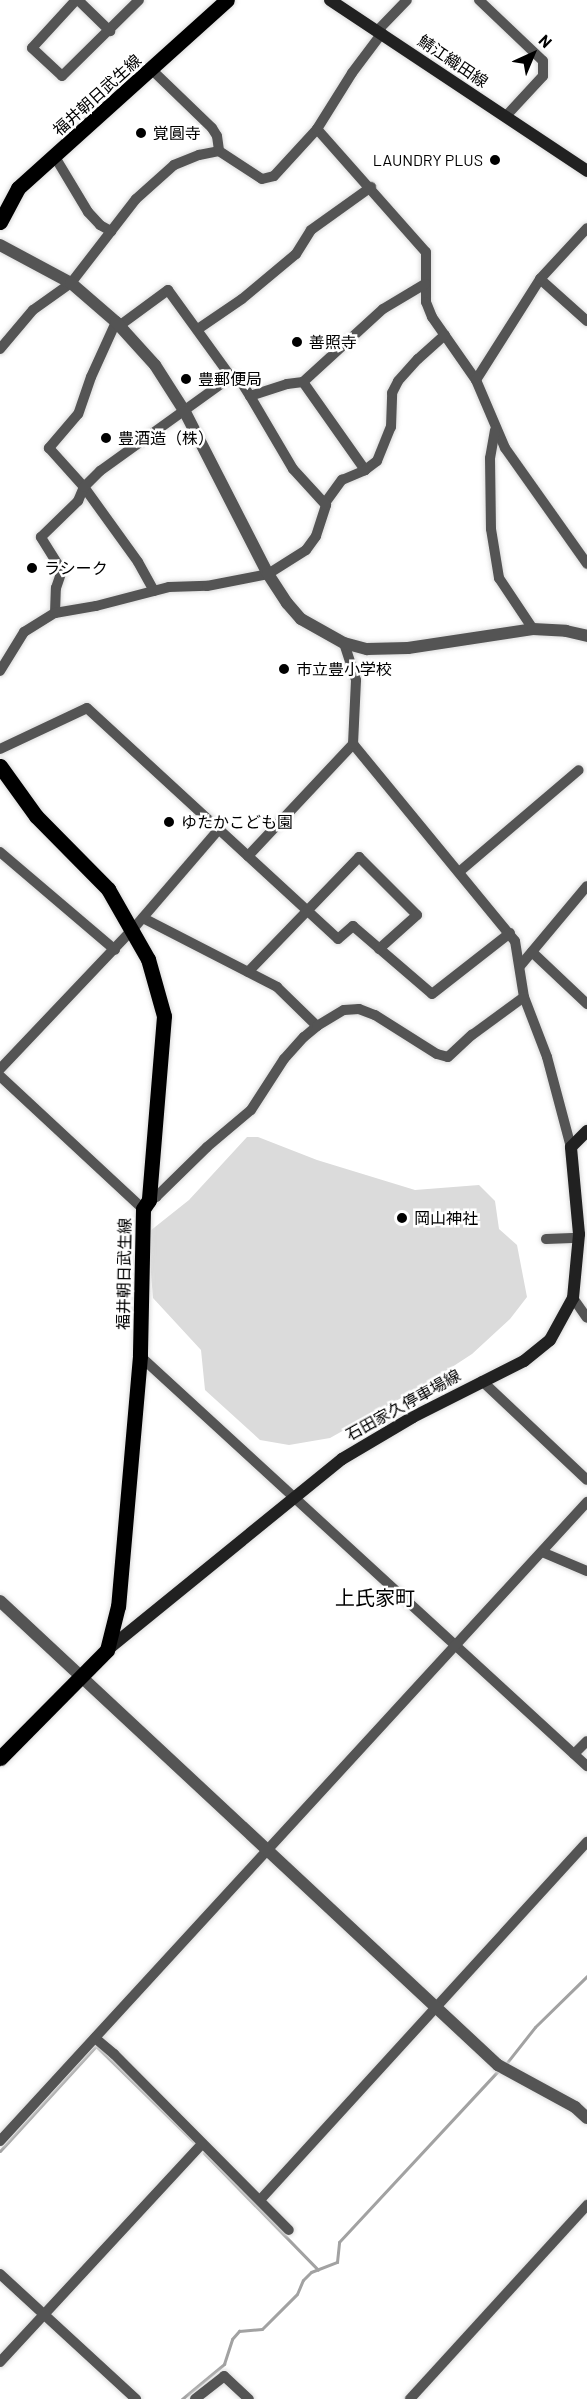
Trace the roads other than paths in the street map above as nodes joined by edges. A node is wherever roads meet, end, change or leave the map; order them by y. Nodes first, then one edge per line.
1 (77, 0) edge
2 (139, 0) edge
3 (227, 0) edge
4 (330, 0) edge
5 (407, 0) edge
6 (479, 0) edge
7 (110, 31) junction
8 (382, 33) junction
9 (152, 70) junction
10 (506, 116) junction
11 (317, 129) junction
12 (219, 151) junction
13 (55, 157) junction
14 (587, 171) edge
15 (371, 187) junction
16 (0, 222) edge
17 (587, 228) edge
18 (111, 231) junction
19 (0, 245) edge
20 (540, 279) junction
21 (71, 283) junction
22 (425, 284) junction
23 (587, 321) edge
24 (118, 324) junction
25 (198, 328) junction
26 (445, 335) junction
27 (0, 349) edge
28 (231, 376) junction
29 (476, 380) junction
30 (303, 382) junction
31 (250, 396) junction
32 (185, 412) junction
33 (496, 426) junction
34 (365, 470) junction
35 (84, 487) junction
36 (325, 504) junction
37 (587, 564) edge
38 (268, 574) junction
39 (154, 591) junction
40 (55, 613) junction
41 (533, 629) junction
42 (587, 636) edge
43 (344, 643) junction
44 (0, 671) edge
45 (353, 744) junction
46 (0, 749) edge
47 (0, 765) edge
48 (579, 770) dead end
49 (219, 829) junction
50 (0, 852) edge
51 (248, 856) junction
52 (459, 872) junction
53 (587, 886) edge
54 (306, 909) junction
55 (138, 923) junction
56 (510, 933) junction
57 (380, 949) junction
58 (115, 950) junction
59 (532, 952) junction
60 (520, 966) junction
61 (248, 972) junction
62 (524, 998) junction
63 (587, 1004) edge
64 (317, 1026) junction
65 (0, 1069) edge
66 (0, 1076) edge
67 (587, 1131) edge
68 (571, 1147) junction
69 (146, 1205) junction
70 (579, 1238) junction
71 (546, 1239) dead end
72 (573, 1298) junction
73 (587, 1318) edge
74 (140, 1356) junction
75 (482, 1380) junction
76 (587, 1480) edge
77 (294, 1497) junction
78 (587, 1502) edge
79 (542, 1552) junction
80 (587, 1571) edge
81 (0, 1601) edge
82 (455, 1645) junction
83 (107, 1650) junction
84 (82, 1677) junction
85 (587, 1741) edge
86 (574, 1754) junction
87 (0, 1758) edge
88 (587, 1766) edge
89 (587, 1842) edge
90 (268, 1849) junction
91 (436, 2005) junction
92 (95, 2038) junction
93 (587, 2118) edge
94 (0, 2141) edge
95 (202, 2144) junction
96 (260, 2200) junction
97 (587, 2205) edge
98 (289, 2230) dead end
99 (0, 2274) edge
100 (44, 2314) junction
101 (0, 2362) edge
102 (136, 2399) edge
103 (195, 2399) edge
104 (249, 2399) edge
105 (410, 2399) edge

1 - 7 street
1 - 7 street
2 - 7 street
3 - 9 main road, 福井朝日武生線
4 - 8 main road, 鯖江織田線
5 - 8 street
6 - 10 street
8 - 10 main road, 鯖江織田線
8 - 11 street
9 - 12 street
9 - 13 main road, 福井朝日武生線
10 - 14 main road, 鯖江織田線
11 - 12 street
11 - 15 street
12 - 18 street
13 - 16 main road, 福井朝日武生線
13 - 18 street
15 - 22 street
15 - 25 street
17 - 20 street
18 - 21 street
19 - 21 street
20 - 23 street
20 - 29 street
21 - 24 street
21 - 27 street
22 - 26 street
22 - 30 street
24 - 25 street
24 - 32 street
24 - 35 street
25 - 28 street
26 - 29 street
26 - 34 street
28 - 31 street
28 - 32 street
29 - 33 street
30 - 31 street
30 - 34 street
31 - 36 street
32 - 35 street
32 - 38 street
33 - 37 street
33 - 41 street
34 - 36 street
35 - 39 street
35 - 40 street
36 - 38 street
38 - 39 street
38 - 43 street
39 - 40 street
40 - 44 street
41 - 42 street
41 - 43 street
43 - 45 street
45 - 51 street
45 - 52 street
46 - 49 street
47 - 55 main road, 福井朝日武生線
48 - 52 street
49 - 51 street
49 - 55 street
50 - 58 street
51 - 54 street
52 - 56 street
53 - 59 street
54 - 57 street
54 - 57 street
54 - 61 street
55 - 58 street
55 - 61 street
55 - 69 main road, 福井朝日武生線
56 - 57 street
56 - 60 street
58 - 65 street
59 - 60 street
59 - 63 street
60 - 62 street
61 - 64 street
62 - 64 street
62 - 68 street
64 - 69 street
66 - 69 street
67 - 68 main road
68 - 70 main road, 石田家久停車場線
69 - 74 main road, 福井朝日武生線
70 - 71 street
70 - 72 main road, 石田家久停車場線
72 - 73 street
72 - 75 main road, 石田家久停車場線
74 - 77 street
74 - 83 main road, 福井朝日武生線
75 - 76 street
75 - 77 main road, 石田家久停車場線
77 - 82 street
77 - 83 main road, 石田家久停車場線
78 - 79 street
79 - 80 street
79 - 82 street
81 - 84 street
82 - 86 street
82 - 90 street
83 - 84 main road, 福井朝日武生線
84 - 87 main road, 福井朝日武生線
84 - 90 street
85 - 86 street
86 - 88 street
89 - 91 street
90 - 91 street
90 - 92 street
91 - 93 street
91 - 96 street
92 - 94 street
92 - 95 street
95 - 96 street
95 - 100 street
96 - 98 street
97 - 105 street
99 - 100 street
100 - 101 street
100 - 102 street
103 - 104 street

